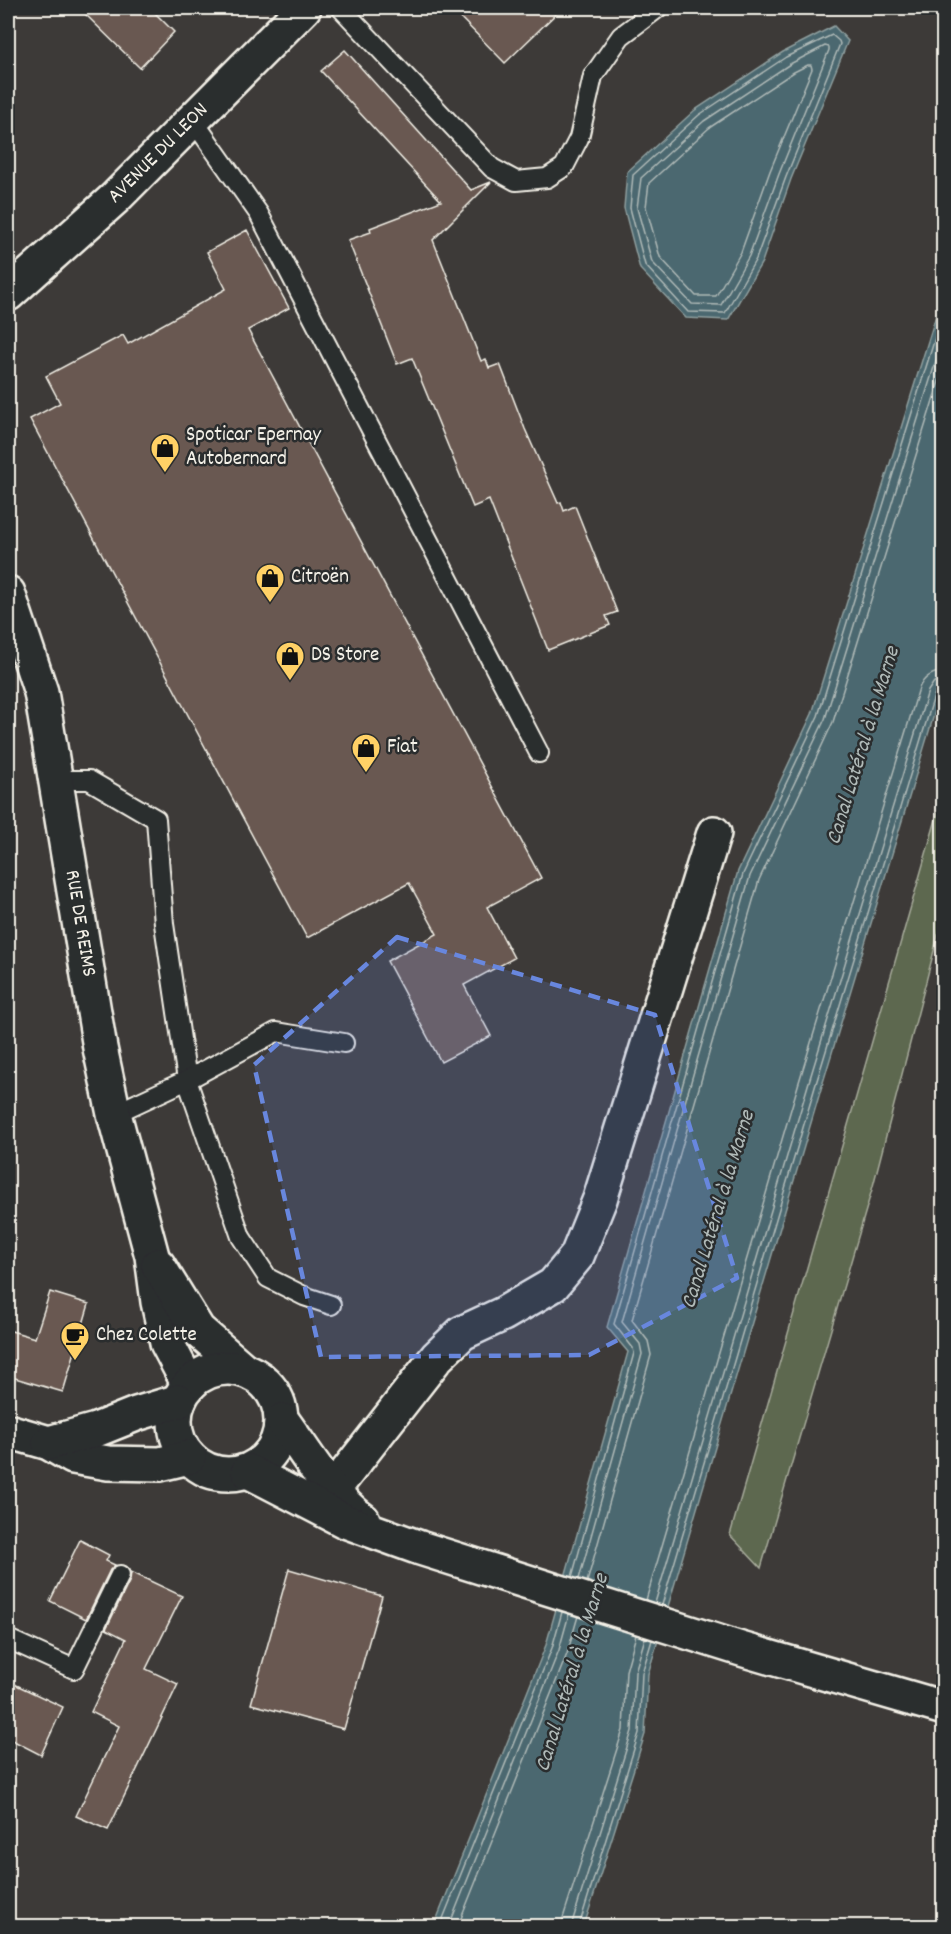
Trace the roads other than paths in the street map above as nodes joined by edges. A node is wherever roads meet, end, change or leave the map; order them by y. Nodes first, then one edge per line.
1 (304, 8) edge
2 (341, 8) edge
3 (658, 8) edge
4 (193, 120) junction
5 (8, 294) edge
6 (8, 593) edge
7 (539, 753) dead end
8 (56, 780) junction
9 (714, 832) dead end
10 (344, 1043) dead end
11 (188, 1080) junction
12 (114, 1114) junction
13 (152, 1256) junction
14 (331, 1305) dead end
15 (244, 1370) junction
16 (184, 1393) junction
17 (282, 1420) junction
18 (8, 1431) edge
19 (49, 1443) junction
20 (189, 1457) junction
21 (248, 1471) junction
22 (333, 1490) junction
23 (384, 1535) junction
24 (120, 1575) dead end
25 (8, 1639) edge
26 (944, 1708) edge

1 - 4 main road, AVENUE DU LEON
2 - 3 lane
4 - 5 main road, AVENUE DU LEON
4 - 7 lane
6 - 8 main road, RUE DE REIMS
8 - 11 lane
8 - 12 main road, RUE DE REIMS
9 - 22 main road
10 - 11 lane
11 - 12 lane
11 - 14 lane
12 - 13 main road, RUE DE REIMS
13 - 15 main road, RUE DE REIMS
13 - 16 main road, RUE DE REIMS
15 - 16 main road
15 - 17 main road
16 - 19 main road
16 - 20 main road
17 - 21 main road
17 - 22 main road
18 - 19 main road
19 - 20 main road
20 - 21 main road
21 - 23 main road
22 - 23 main road
23 - 26 main road
24 - 25 lane

